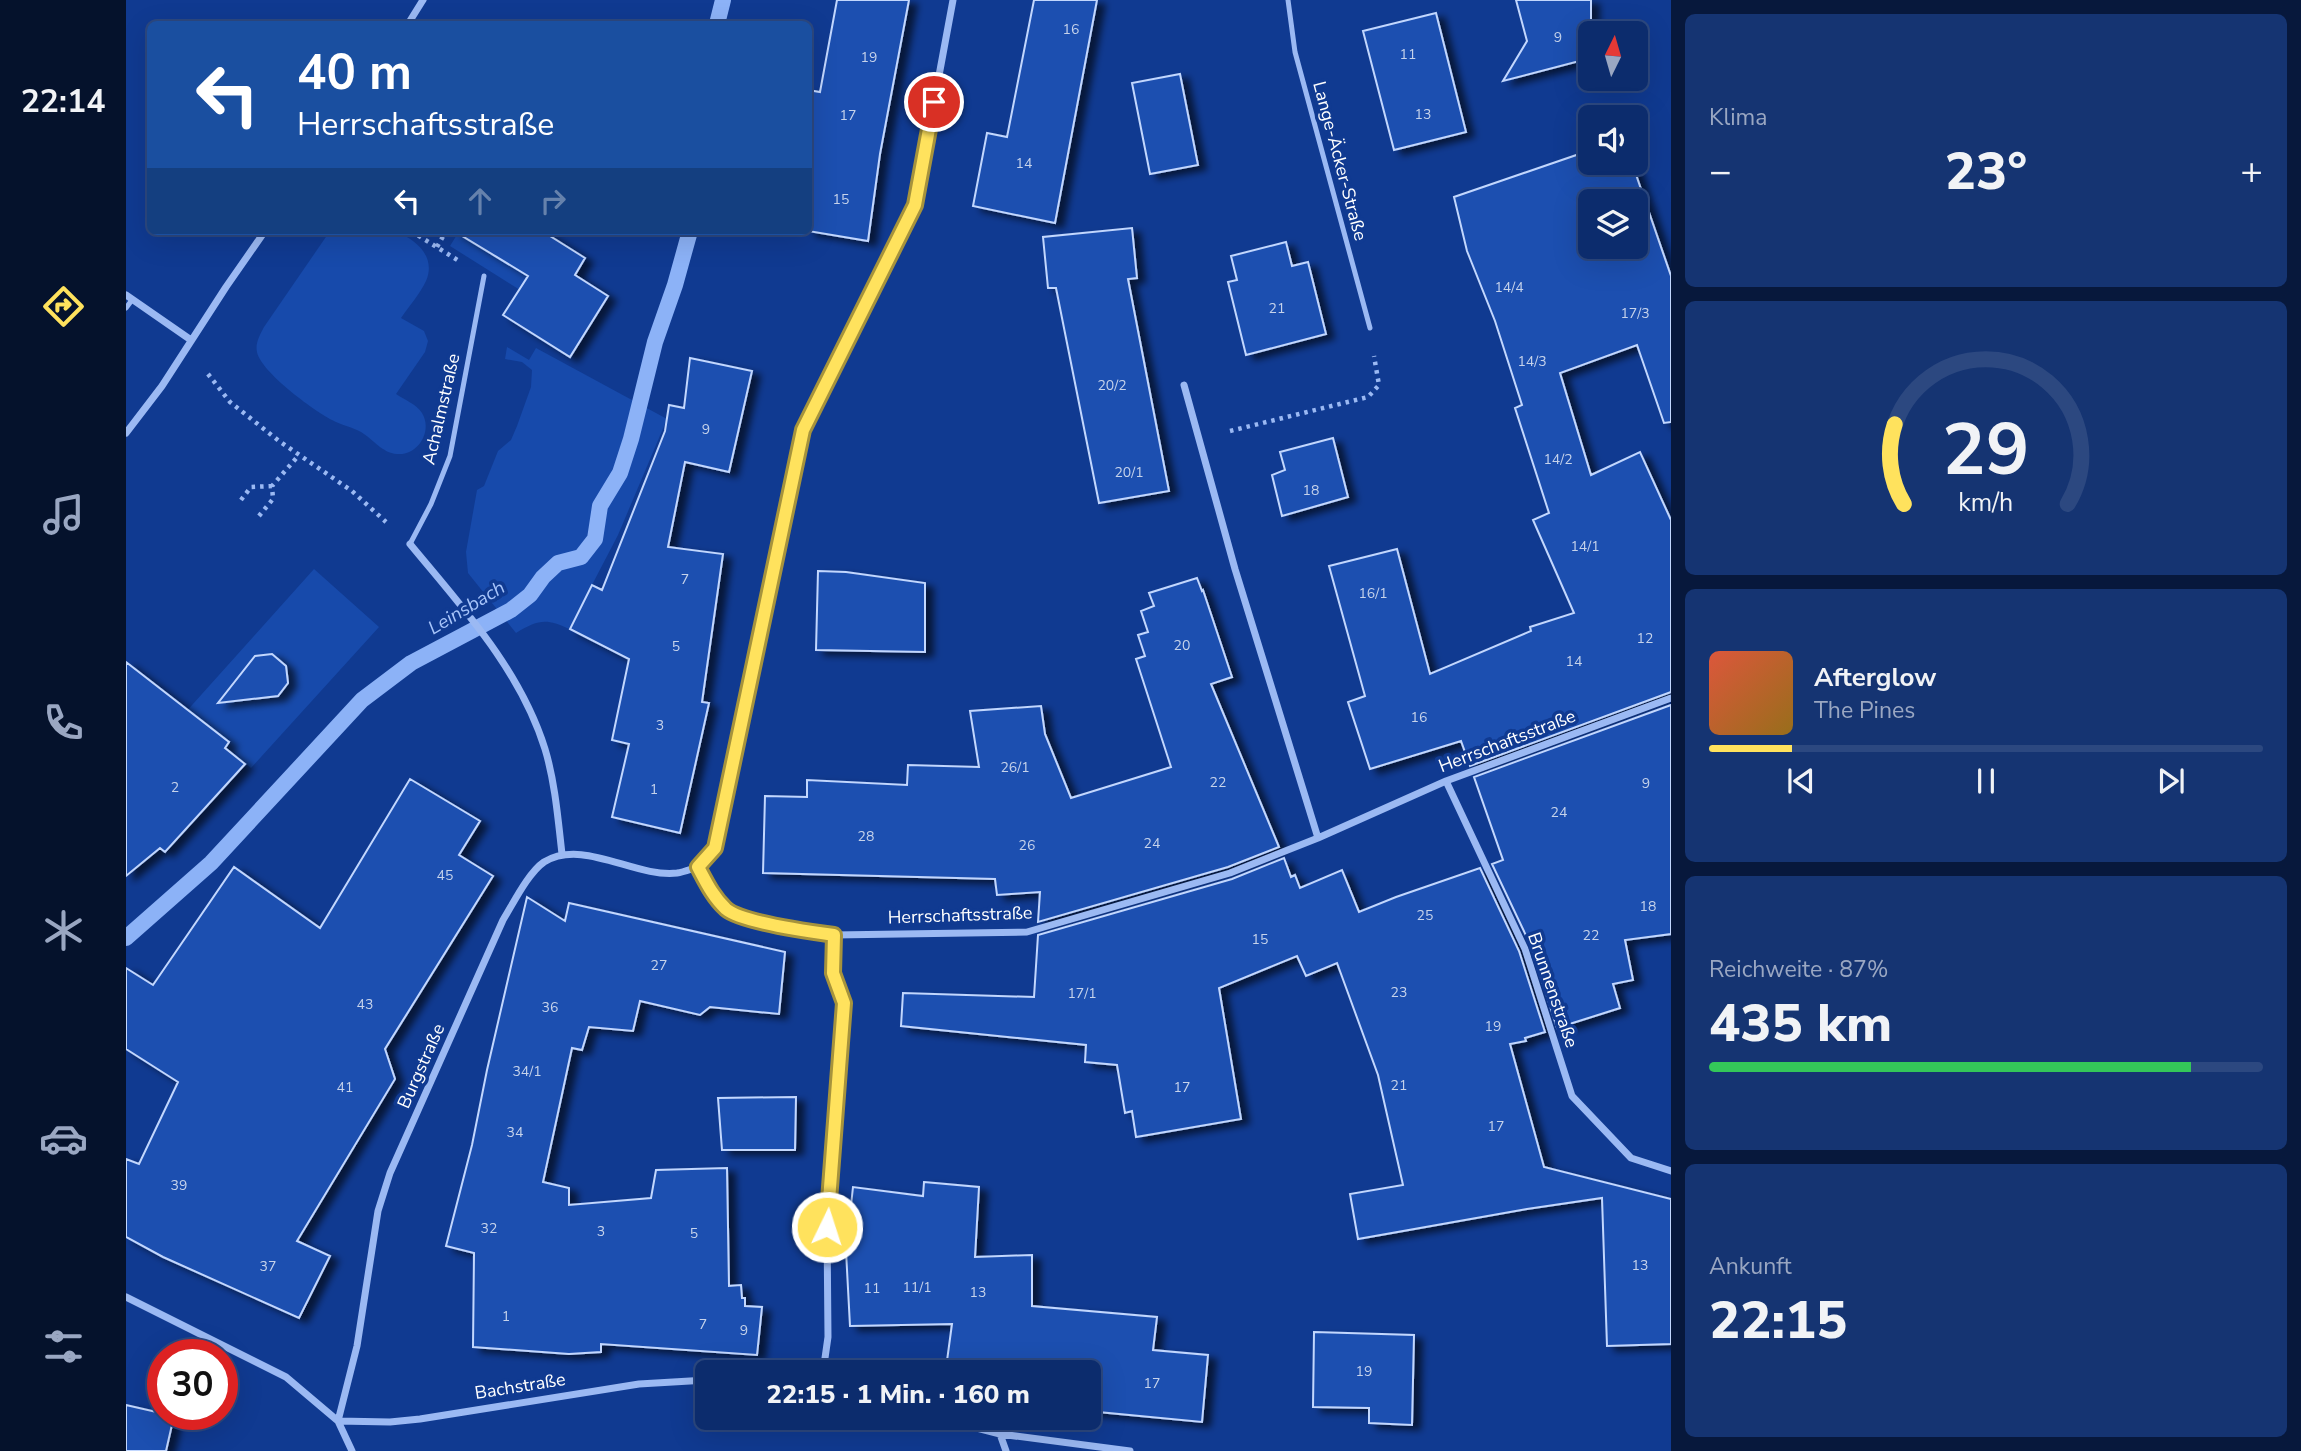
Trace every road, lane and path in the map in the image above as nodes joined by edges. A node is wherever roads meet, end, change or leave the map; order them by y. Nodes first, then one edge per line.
1 (423, 0) edge
2 (953, 0) edge
3 (1288, 0) edge
4 (410, 21) edge
5 (262, 235) edge
6 (418, 235) edge
7 (444, 235) edge
8 (437, 247) junction
9 (484, 276) joint
10 (129, 298) edge
11 (126, 309) edge
12 (1370, 328) joint
13 (191, 340) junction
14 (211, 380) dead end
15 (1184, 385) dead end
16 (126, 433) edge
17 (1199, 439) junction
18 (299, 455) junction
19 (272, 486) junction
20 (241, 500) dead end
21 (259, 516) dead end
22 (410, 544) junction
23 (1671, 698) edge
24 (1446, 780) junction
25 (1318, 838) junction
26 (562, 854) junction
27 (698, 867) junction
28 (834, 935) junction
29 (1671, 1171) edge
30 (126, 1297) edge
31 (825, 1360) edge
32 (695, 1381) edge
33 (338, 1421) junction
34 (984, 1430) edge
35 (1000, 1434) junction
36 (352, 1451) edge
37 (1006, 1451) edge
38 (1130, 1451) edge

1 - 4 street
2 - 27 street
3 - 12 lane, Lange-Äcker-Straße
5 - 13 street
6 - 8 path
7 - 8 path
8 - 9 path
9 - 22 lane, Achalmstraße
10 - 11 lane
10 - 13 street
12 - 17 path
13 - 16 street
14 - 18 path
15 - 17 street
17 - 25 street
18 - 19 path
18 - 22 path
19 - 20 path
19 - 21 path
22 - 26 street
23 - 24 street, Herrschaftsstraße
24 - 25 street, Herrschaftsstraße
24 - 29 street, Brunnenstraße
25 - 28 street, Herrschaftsstraße
26 - 27 street
26 - 33 street, Burgstraße
27 - 28 street, Herrschaftsstraße
28 - 31 street
30 - 33 street
32 - 33 street, Bachstraße
33 - 36 street
34 - 35 street
35 - 37 street
35 - 38 street

